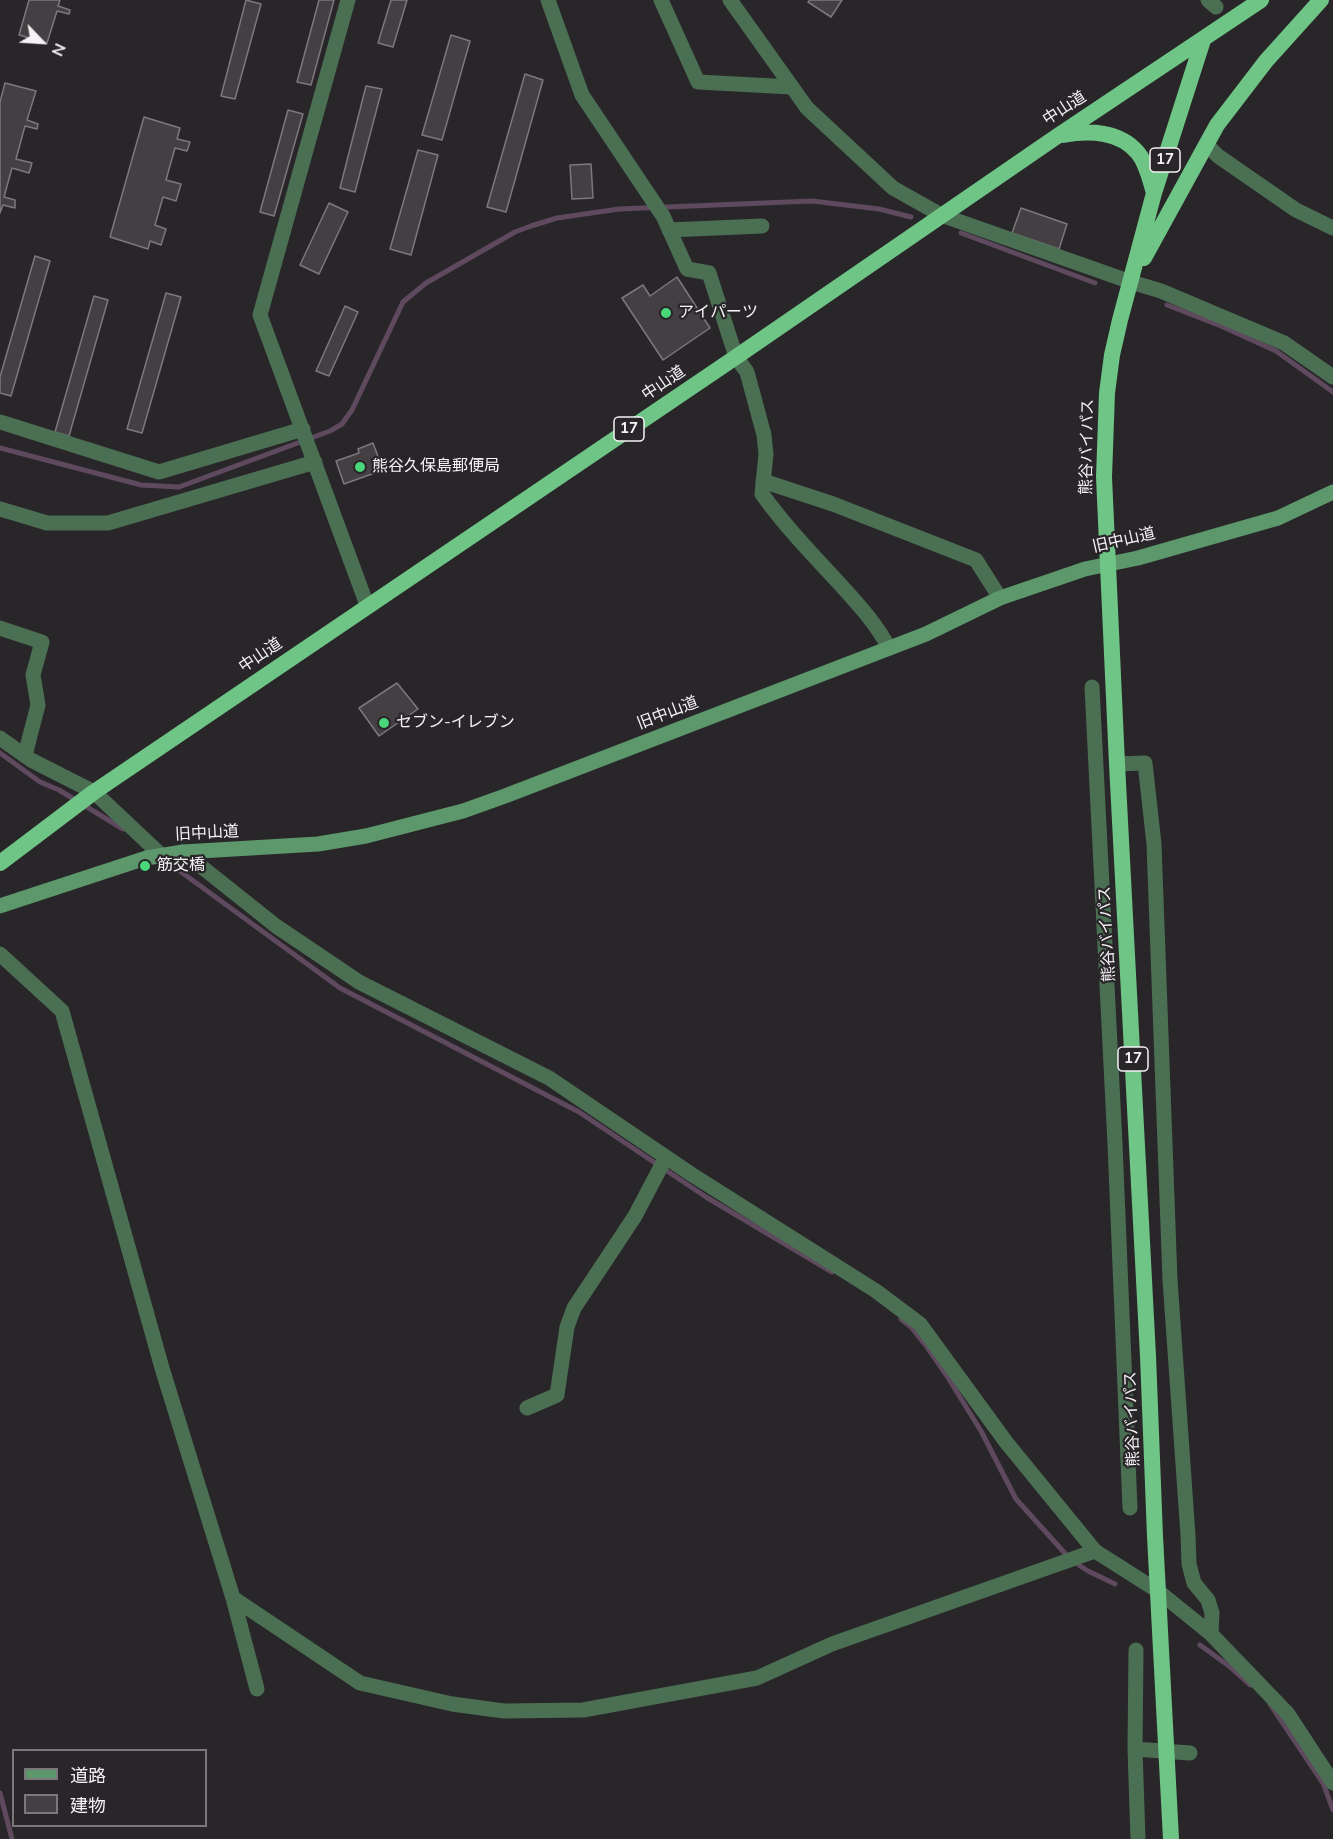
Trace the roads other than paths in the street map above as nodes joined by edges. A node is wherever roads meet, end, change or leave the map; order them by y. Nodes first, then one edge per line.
1 (348, 0) edge
2 (548, 0) edge
3 (661, 0) edge
4 (730, 0) edge
5 (1261, 0) edge
6 (1321, 0) edge
7 (1203, 40) junction
8 (792, 87) junction
9 (1056, 137) junction
10 (1206, 144) junction
11 (1154, 194) junction
12 (942, 215) junction
13 (666, 223) junction
14 (762, 226) dead end
15 (1333, 228) edge
16 (1131, 282) junction
17 (736, 357) junction
18 (1333, 378) edge
19 (0, 422) edge
20 (303, 430) junction
21 (313, 456) junction
22 (763, 481) junction
23 (1333, 492) edge
24 (0, 509) edge
25 (1108, 564) junction
26 (1000, 598) junction
27 (367, 605) junction
28 (0, 628) edge
29 (889, 648) junction
30 (1092, 687) dead end
31 (0, 738) edge
32 (25, 755) junction
33 (1117, 764) junction
34 (94, 792) junction
35 (183, 852) junction
36 (161, 855) junction
37 (1122, 856) junction
38 (1100, 859) junction
39 (0, 863) edge
40 (0, 906) edge
41 (0, 954) edge
42 (666, 1157) junction
43 (1148, 1356) junction
44 (1124, 1358) junction
45 (526, 1408) dead end
46 (1130, 1508) dead end
47 (1095, 1551) junction
48 (1158, 1592) junction
49 (233, 1598) junction
50 (1211, 1634) junction
51 (1136, 1650) dead end
52 (257, 1689) dead end
53 (1135, 1749) junction
54 (1167, 1752) junction
55 (1190, 1753) dead end
56 (1333, 1783) edge
57 (1138, 1839) edge
58 (1172, 1839) edge

1 - 20 street
2 - 13 street
3 - 8 street
4 - 8 street
5 - 7 highway, 中山道 / 17
6 - 10 highway
7 - 9 highway, 中山道 / 17
7 - 11 highway, 熊谷バイパス / 17
8 - 12 street
9 - 11 highway
9 - 12 highway, 中山道 / 17
10 - 15 street
10 - 16 highway
11 - 16 highway, 熊谷バイパス / 17
12 - 16 street
12 - 17 highway, 中山道 / 17
13 - 14 street
13 - 17 street
16 - 18 street
16 - 25 highway, 熊谷バイパス / 17
17 - 22 street
17 - 27 highway, 中山道 / 17
19 - 20 street
20 - 21 street
21 - 24 street
21 - 27 street
22 - 26 street
22 - 29 street
23 - 25 main road, 旧中山道
25 - 26 main road, 旧中山道
25 - 33 highway, 熊谷バイパス / 17
26 - 29 main road, 旧中山道
27 - 34 highway, 中山道 / 17
28 - 32 street
29 - 35 main road, 旧中山道
30 - 38 street
31 - 32 street
32 - 34 street
33 - 37 highway, 熊谷バイパス / 17
33 - 50 street
34 - 36 street
34 - 39 highway, 中山道 / 17
35 - 36 main road, 旧中山道
35 - 42 street
36 - 40 main road, 旧中山道
37 - 38 street
37 - 43 highway, 熊谷バイパス / 17
38 - 44 street
41 - 49 street
42 - 45 street
42 - 47 street
43 - 44 street
43 - 48 highway, 熊谷バイパス / 17
44 - 46 street
47 - 48 street
47 - 49 street
48 - 50 street
48 - 54 highway, 熊谷バイパス / 17
49 - 52 street
50 - 56 street
51 - 53 street
53 - 54 street
53 - 57 street
54 - 55 street
54 - 58 highway, 熊谷バイパス / 17

